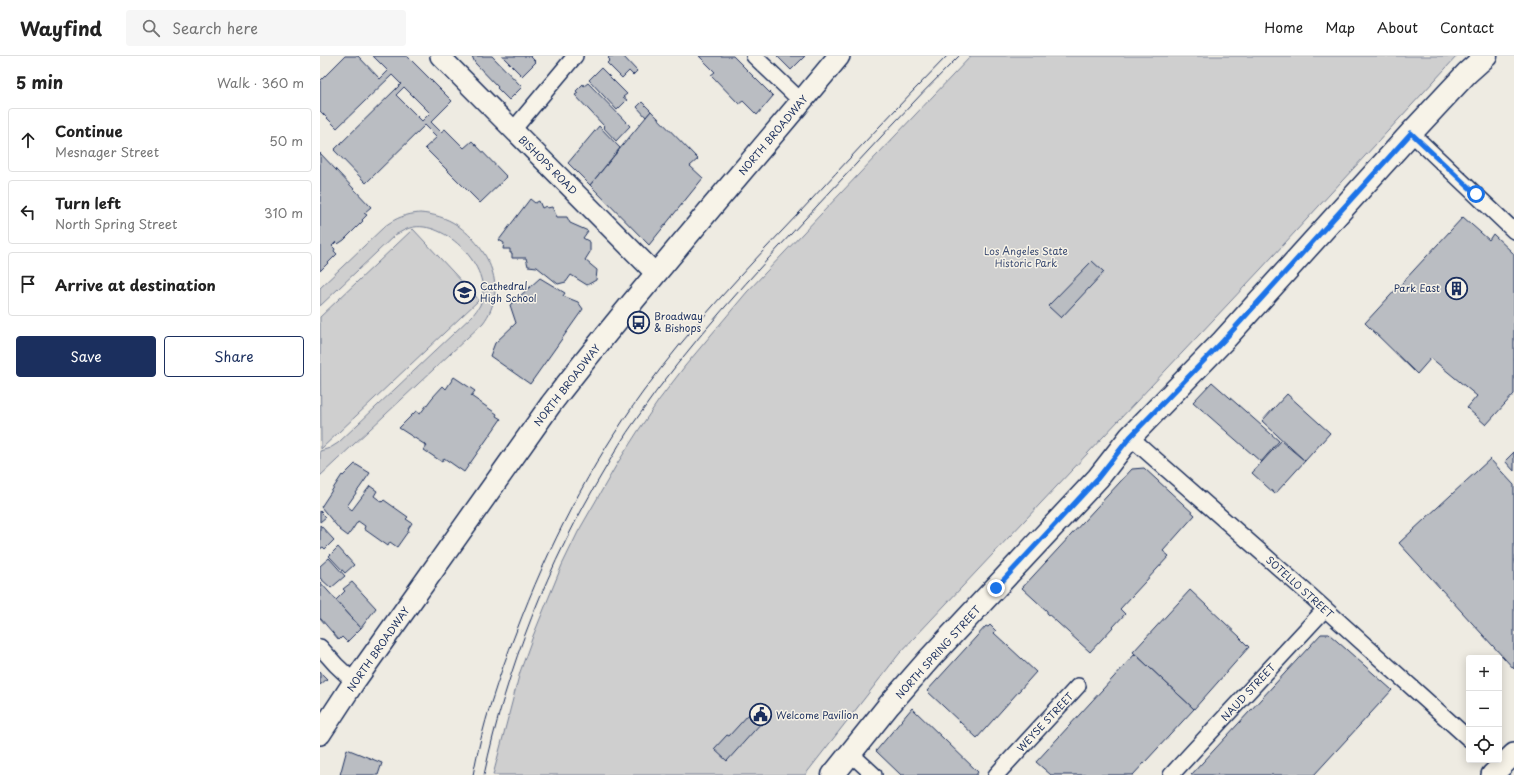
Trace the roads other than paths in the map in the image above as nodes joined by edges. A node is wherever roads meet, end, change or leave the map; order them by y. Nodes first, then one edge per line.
1 (440, 56) edge
2 (575, 56) edge
3 (754, 56) edge
4 (839, 56) edge
5 (1486, 56) edge
6 (801, 101) junction
7 (513, 130) junction
8 (1411, 133) junction
9 (1514, 231) edge
10 (656, 274) junction
11 (1130, 437) junction
12 (1325, 609) junction
13 (320, 647) edge
14 (354, 682) junction
15 (1078, 686) dead end
16 (320, 734) edge
17 (1466, 736) edge
18 (850, 753) junction
19 (833, 775) edge
20 (874, 775) edge
21 (996, 775) edge
22 (1171, 775) edge

1 - 7 street, BISHOPS ROAD
2 - 7 street
3 - 6 street
4 - 6 main road, NORTH BROADWAY
5 - 8 main road, NORTH SPRING STREET
6 - 10 main road, NORTH BROADWAY
7 - 10 street, BISHOPS ROAD
8 - 9 street
8 - 11 main road, NORTH SPRING STREET
10 - 14 main road, NORTH BROADWAY
11 - 12 street, SOTELLO STREET
11 - 18 main road, NORTH SPRING STREET
12 - 17 street, SOTELLO STREET
12 - 22 street, NAUD STREET
13 - 14 street
14 - 16 main road, NORTH BROADWAY
15 - 21 street, WEYSE STREET
18 - 19 main road, NORTH SPRING STREET
18 - 20 street

